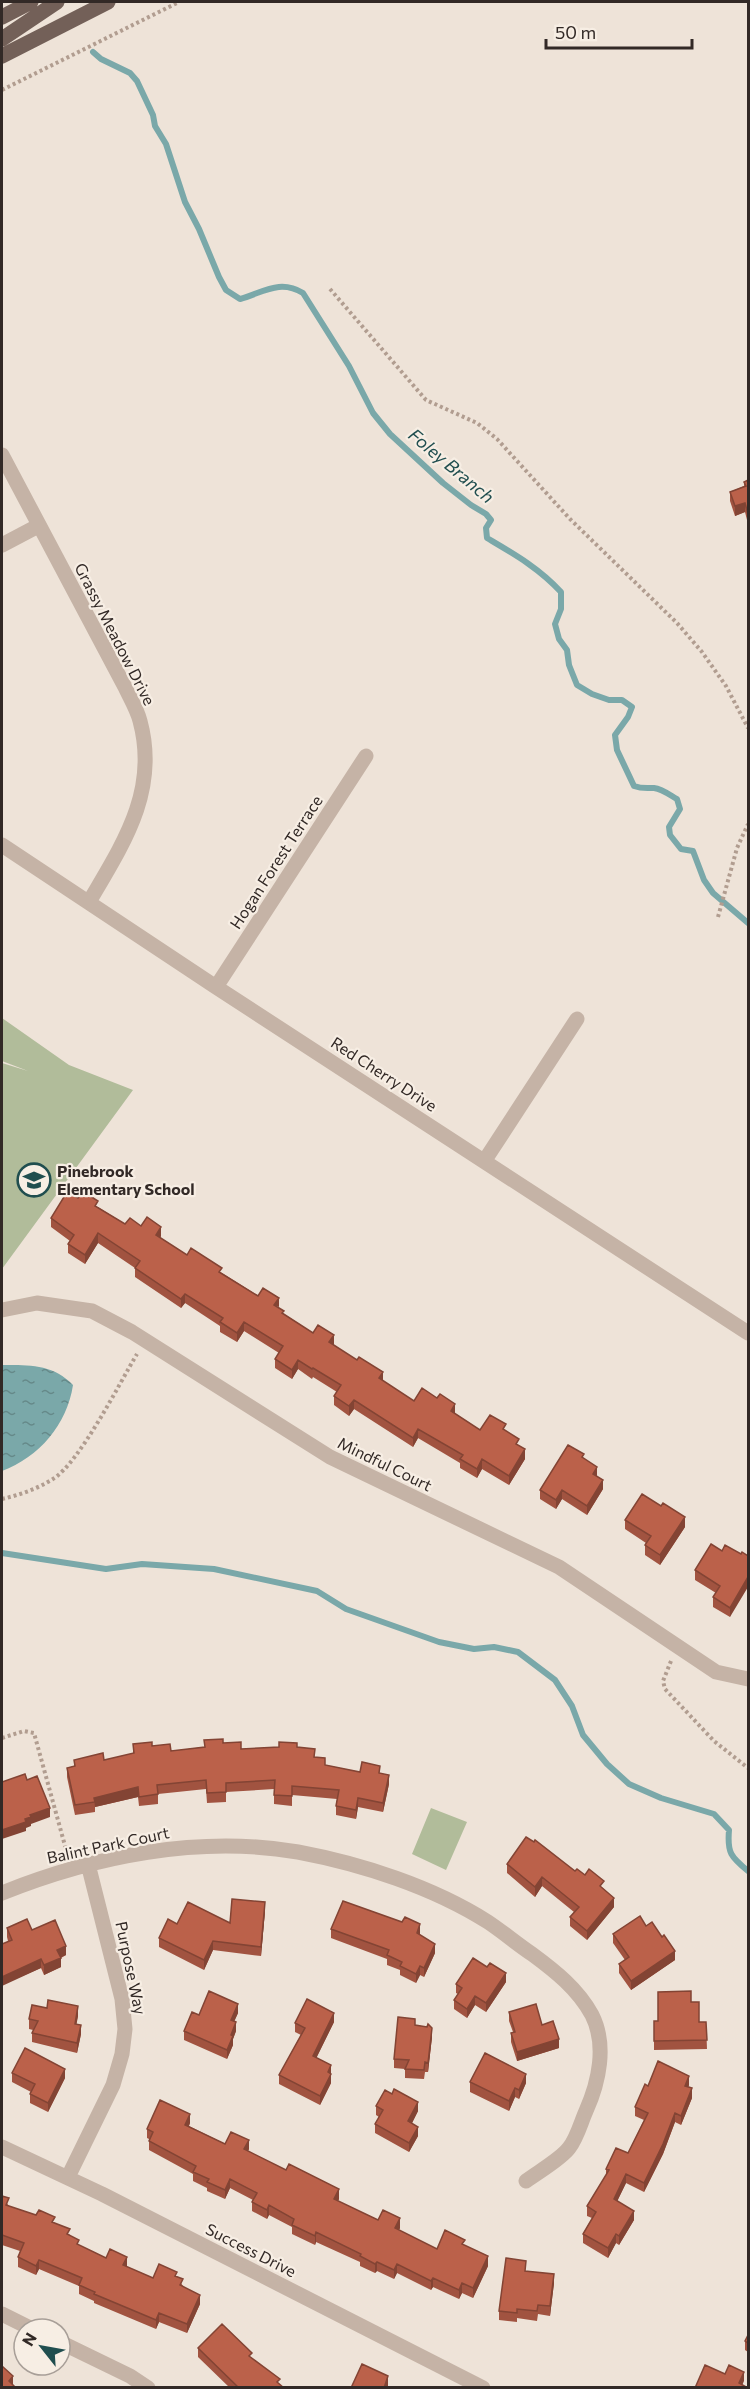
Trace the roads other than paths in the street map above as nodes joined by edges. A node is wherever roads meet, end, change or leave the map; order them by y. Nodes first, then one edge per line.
1 (32, 2) edge
2 (57, 2) edge
3 (108, 2) edge
4 (2, 17) edge
5 (2, 39) edge
6 (2, 56) edge
7 (2, 455) edge
8 (38, 526) junction
9 (2, 545) edge
10 (366, 756) dead end
11 (2, 845) edge
12 (89, 902) junction
13 (216, 987) junction
14 (578, 1019) dead end
15 (485, 1160) junction
16 (2, 1310) edge
17 (748, 1333) edge
18 (748, 1679) edge
19 (88, 1864) junction
20 (2, 1893) edge
21 (2, 2147) edge
22 (68, 2177) junction
23 (526, 2181) dead end
24 (72, 2348) edge
25 (457, 2382) edge
26 (148, 2388) edge
27 (483, 2388) edge

1 - 4 main road
2 - 5 main road
3 - 6 main road
7 - 8 street, Grassy Meadow Drive
8 - 9 street
8 - 12 street, Grassy Meadow Drive
10 - 13 street, Hogan Forest Terrace
11 - 12 street, Red Cherry Drive
12 - 13 street, Red Cherry Drive
13 - 15 street, Red Cherry Drive
14 - 15 street
15 - 17 street, Red Cherry Drive
16 - 18 street, Mindful Court
19 - 20 street, Balint Park Court
19 - 22 street, Purpose Way
19 - 23 street, Balint Park Court
21 - 22 street, Success Drive
22 - 25 street, Success Drive
24 - 26 street
25 - 27 street, Success Drive

